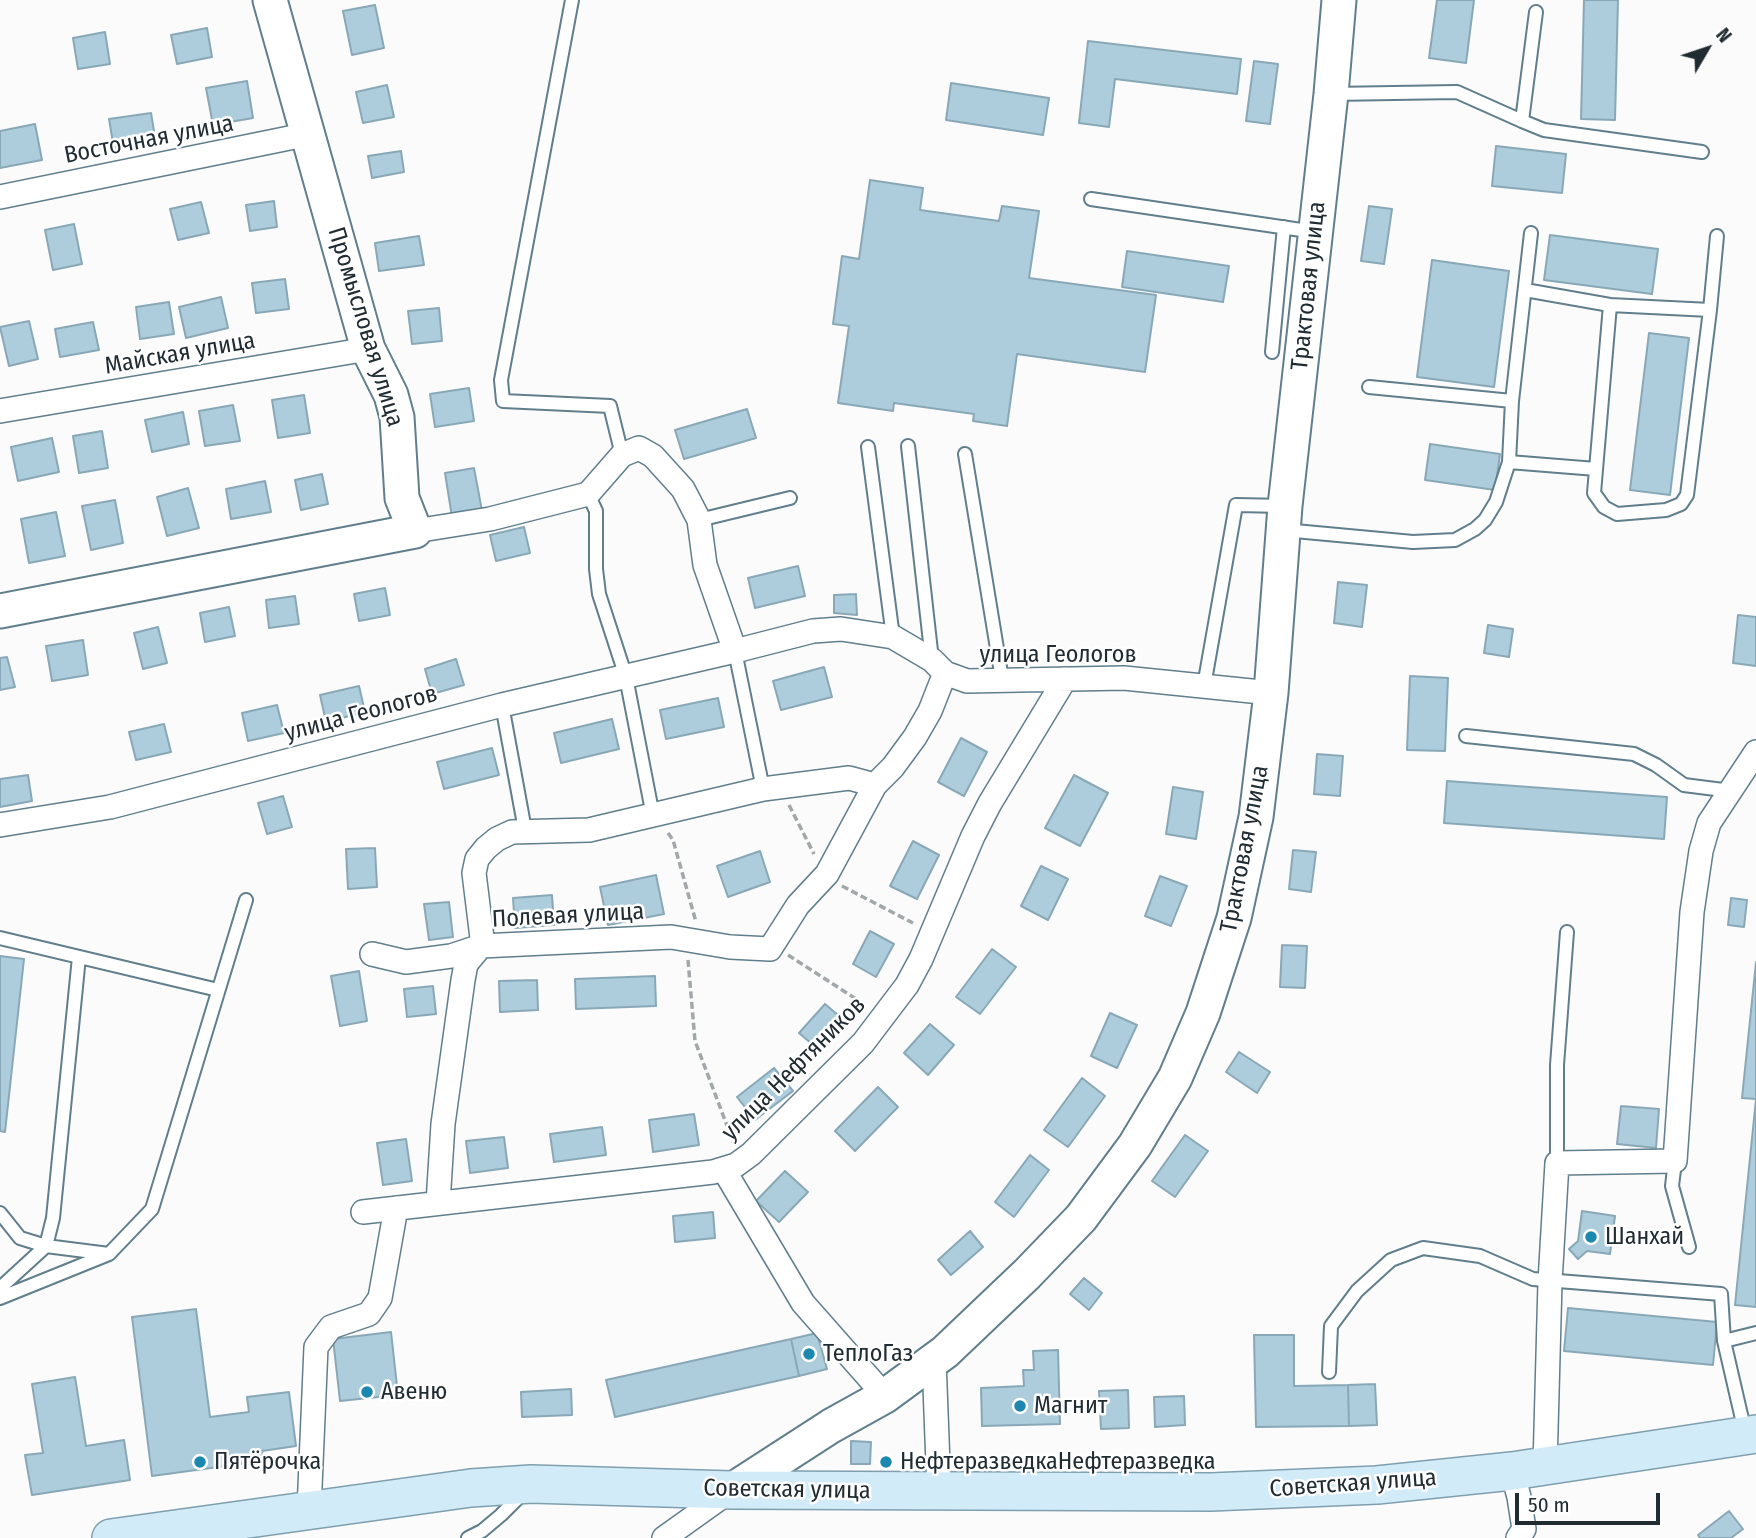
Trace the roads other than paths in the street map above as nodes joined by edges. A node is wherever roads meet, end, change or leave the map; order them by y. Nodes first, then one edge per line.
1 (270, 0) edge
2 (572, 0) edge
3 (1339, 0) edge
4 (1536, 12) dead end
5 (1331, 94) junction
6 (1522, 121) junction
7 (309, 134) junction
8 (1702, 152) dead end
9 (0, 197) edge
10 (1091, 199) dead end
11 (1300, 229) junction
12 (1531, 233) dead end
13 (1717, 236) dead end
14 (1525, 290) junction
15 (1610, 305) junction
16 (1710, 310) junction
17 (368, 349) junction
18 (1272, 352) dead end
19 (1369, 387) dead end
20 (1512, 401) junction
21 (0, 411) edge
22 (908, 446) dead end
23 (868, 447) dead end
24 (965, 454) dead end
25 (622, 455) junction
26 (1509, 462) junction
27 (1596, 469) junction
28 (588, 494) junction
29 (790, 498) dead end
30 (1284, 518) junction
31 (699, 520) junction
32 (415, 531) junction
33 (0, 611) edge
34 (893, 637) junction
35 (735, 651) junction
36 (938, 667) junction
37 (626, 677) junction
38 (1002, 679) junction
39 (1065, 679) junction
40 (1204, 685) junction
41 (1271, 693) junction
42 (502, 705) junction
43 (1466, 736) dead end
44 (1756, 752) edge
45 (875, 785) junction
46 (763, 789) junction
47 (1732, 791) junction
48 (653, 816) junction
49 (0, 825) edge
50 (525, 830) junction
51 (246, 900) dead end
52 (1567, 932) dead end
53 (0, 938) edge
54 (481, 946) junction
55 (372, 954) dead end
56 (79, 957) junction
57 (218, 989) junction
58 (1675, 1161) junction
59 (1557, 1163) junction
60 (730, 1167) junction
61 (438, 1203) junction
62 (396, 1208) junction
63 (363, 1212) dead end
64 (0, 1213) edge
65 (46, 1246) junction
66 (1689, 1247) dead end
67 (109, 1254) junction
68 (1550, 1282) junction
69 (0, 1288) edge
70 (0, 1298) edge
71 (1756, 1333) edge
72 (1724, 1341) junction
73 (934, 1360) junction
74 (1329, 1372) dead end
75 (885, 1396) junction
76 (1751, 1435) edge
77 (1529, 1469) junction
78 (531, 1484) junction
79 (732, 1490) junction
80 (939, 1491) junction
81 (309, 1510) junction
82 (198, 1533) edge
83 (111, 1538) edge
84 (468, 1538) edge
85 (664, 1538) edge
86 (1518, 1538) edge

1 - 7 street, Промысловая улица
2 - 25 lane
3 - 5 street, Трактовая улица
4 - 6 lane
5 - 6 lane
5 - 11 street, Трактовая улица
6 - 8 lane
7 - 9 street, Восточная улица
7 - 17 street, Промысловая улица
10 - 11 lane
11 - 18 lane
11 - 30 street, Трактовая улица
12 - 14 lane
13 - 16 lane
14 - 15 lane
14 - 20 lane
15 - 16 lane
15 - 27 lane
16 - 27 lane
17 - 21 street, Майская улица
17 - 32 street, Промысловая улица
19 - 20 lane
20 - 26 lane
22 - 36 lane
23 - 34 lane
24 - 38 lane
25 - 28 street
25 - 31 street
26 - 27 lane
26 - 30 lane
28 - 32 street
28 - 37 lane
29 - 31 lane
30 - 40 lane
30 - 41 street, Трактовая улица
31 - 35 street
32 - 33 street
34 - 35 street, улица Геологов
34 - 36 street, улица Геологов
35 - 37 street, улица Геологов
35 - 46 lane
36 - 38 street, улица Геологов
36 - 45 street
37 - 42 street, улица Геологов
37 - 48 lane
38 - 39 street, улица Геологов
39 - 40 street, улица Геологов
39 - 60 street, улица Нефтяников
40 - 41 street, улица Геологов
41 - 73 street, Трактовая улица
42 - 49 street, улица Геологов
42 - 50 lane
43 - 47 lane
44 - 47 street
45 - 46 street
45 - 54 street, Полевая улица
46 - 48 street
47 - 58 street
48 - 50 street
50 - 54 street
51 - 57 lane
52 - 59 lane
53 - 56 lane
54 - 55 street, Полевая улица
54 - 61 street
56 - 57 lane
56 - 65 lane
57 - 67 lane
58 - 59 street
58 - 66 lane
59 - 68 street
60 - 61 street, улица Нефтяников
60 - 75 street
61 - 62 street, улица Нефтяников
62 - 63 street, улица Нефтяников
62 - 81 street
64 - 65 lane
65 - 67 lane
65 - 69 lane
67 - 70 lane
68 - 72 lane
68 - 74 lane
68 - 77 street
71 - 72 lane
72 - 76 lane
73 - 75 street, Трактовая улица
73 - 80 street
75 - 79 street, Трактовая улица
76 - 77 main road, Советская улица
77 - 80 main road, Советская улица
77 - 86 street
78 - 79 main road, Советская улица
78 - 81 main road, Советская улица
78 - 84 lane
79 - 80 main road, Советская улица
79 - 85 street
81 - 82 main road, Советская улица
82 - 83 main road, Советская улица

